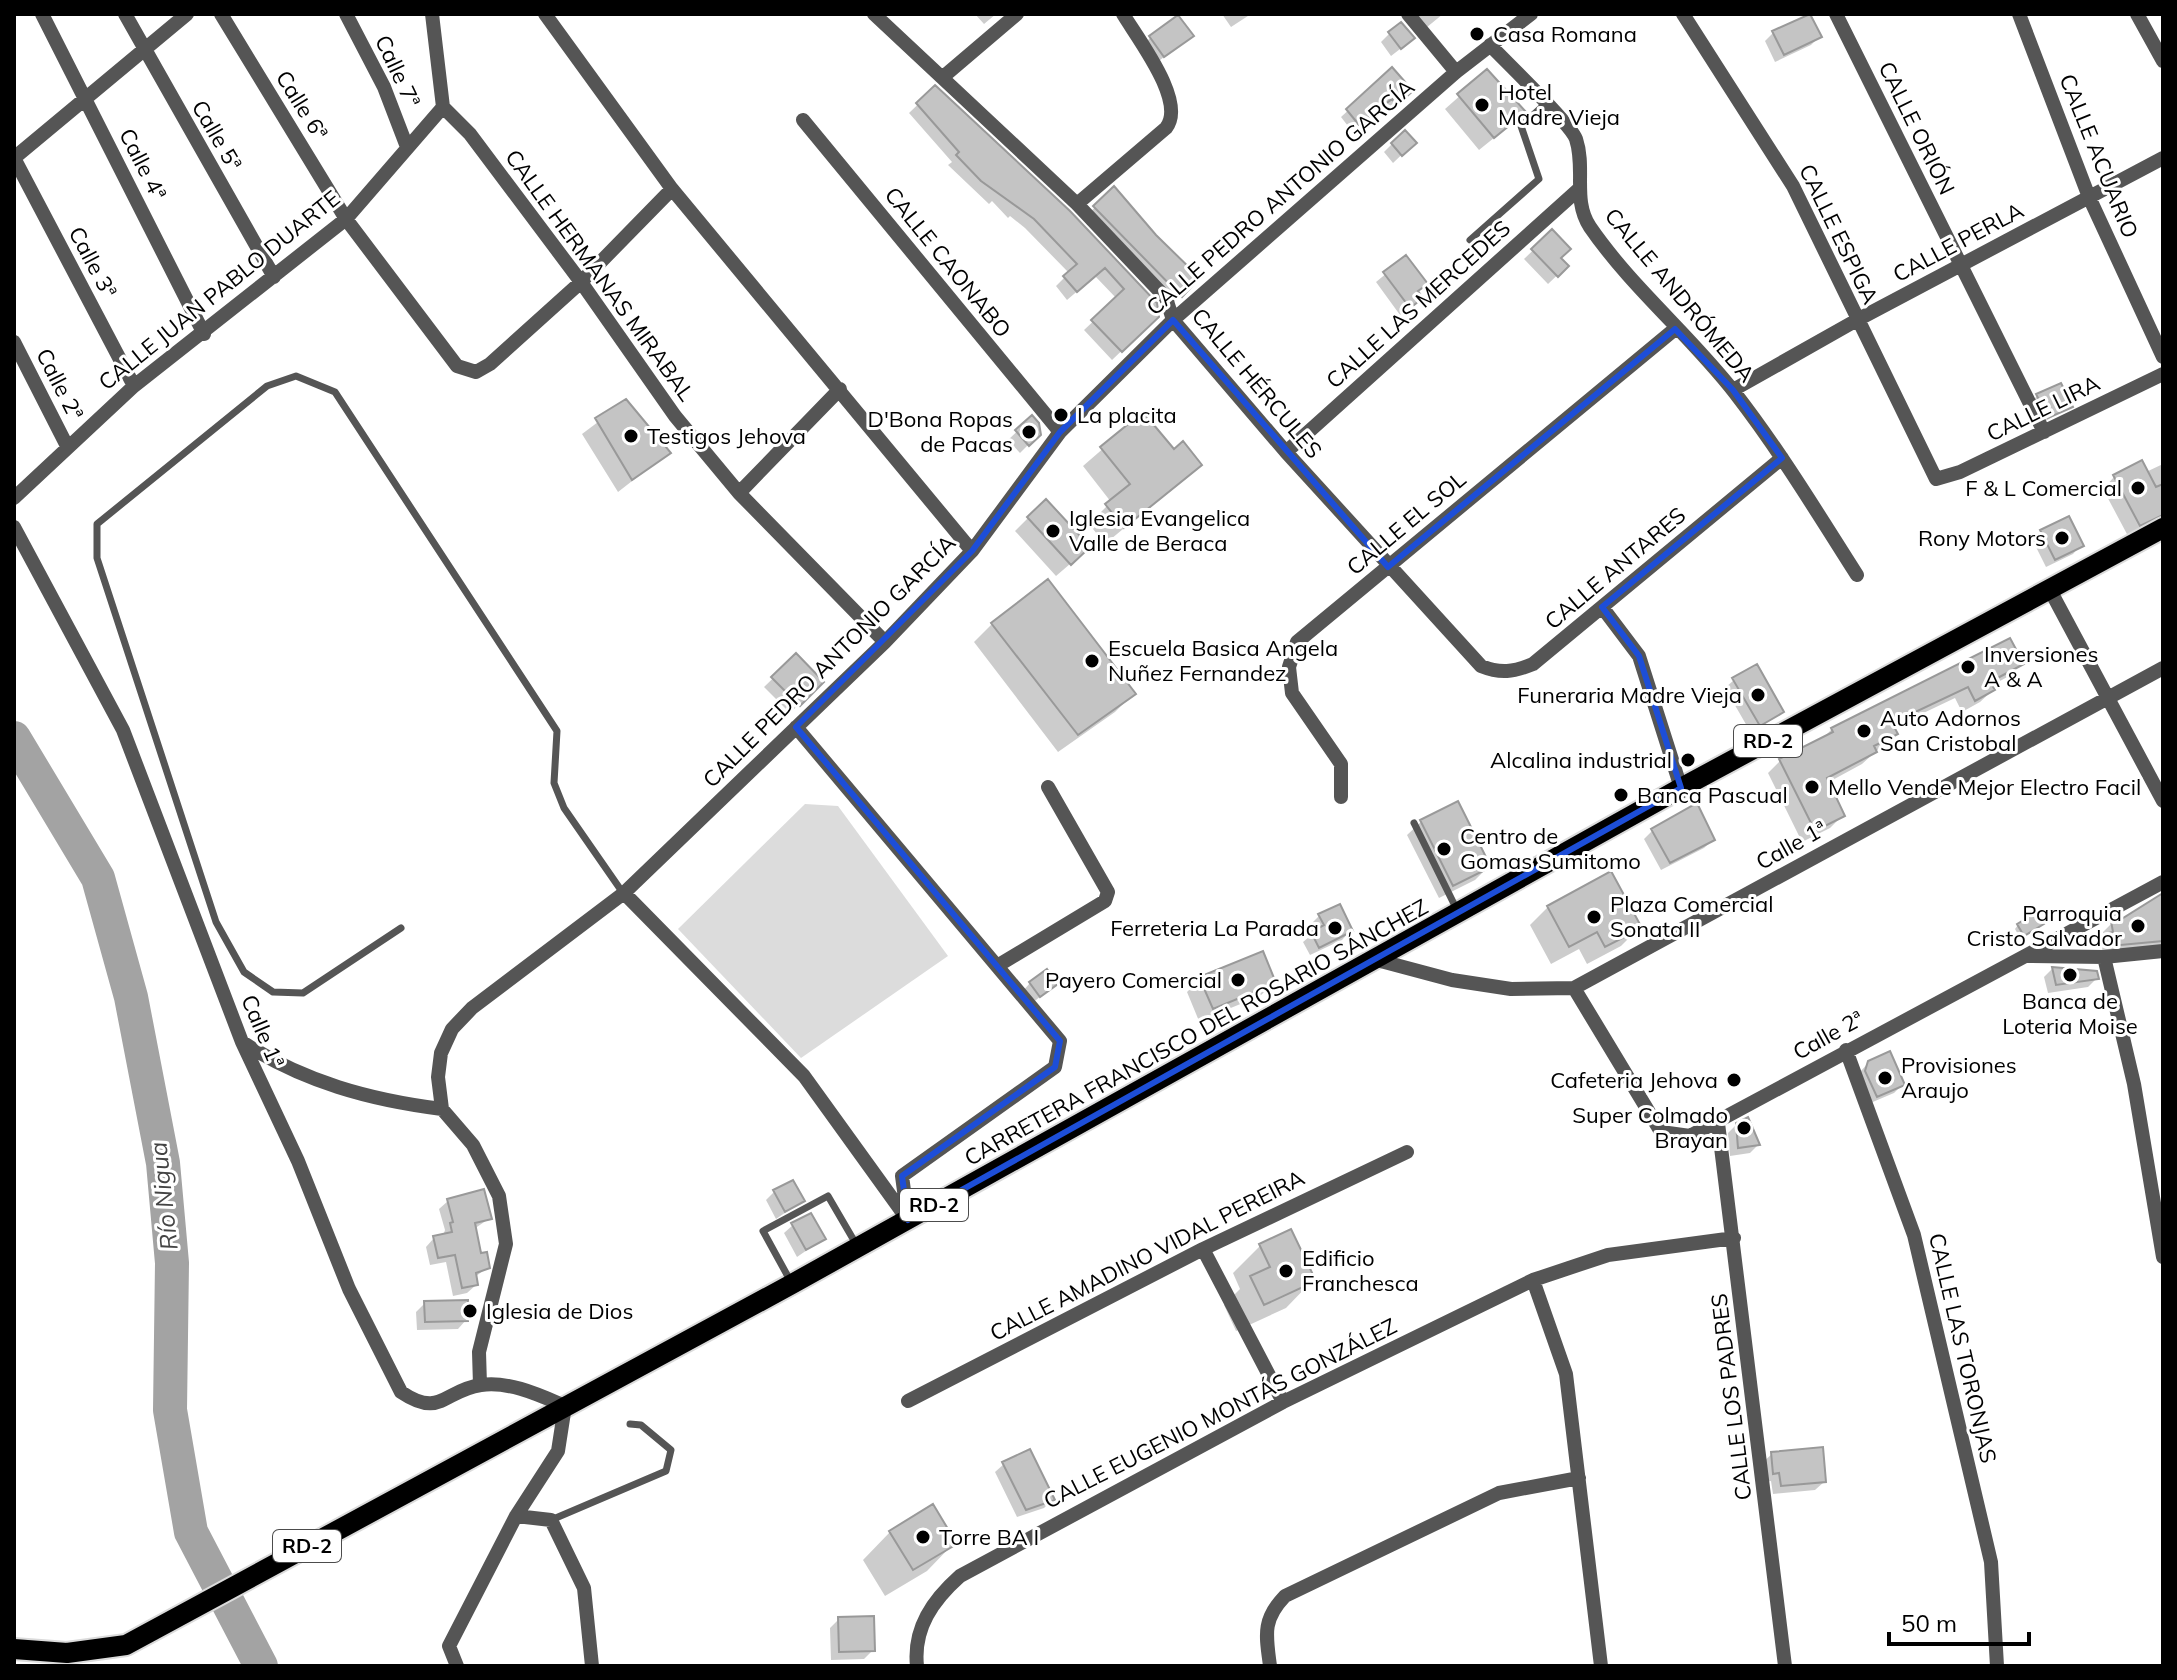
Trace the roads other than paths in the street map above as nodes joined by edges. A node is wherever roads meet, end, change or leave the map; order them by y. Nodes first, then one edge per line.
1 (42, 14) edge
2 (125, 14) edge
3 (187, 14) edge
4 (221, 14) edge
5 (346, 14) edge
6 (432, 14) edge
7 (545, 14) edge
8 (874, 14) edge
9 (1017, 14) edge
10 (1123, 14) edge
11 (1408, 14) edge
12 (1531, 14) edge
13 (1683, 14) edge
14 (1836, 14) edge
15 (2019, 14) edge
16 (2137, 14) edge
17 (1490, 45) junction
18 (144, 53) junction
19 (2163, 61) edge
20 (1456, 72) junction
21 (943, 77) junction
22 (86, 101) junction
23 (1545, 104) junction
24 (443, 107) junction
25 (803, 120) dead end
26 (407, 147) junction
27 (14, 158) edge
28 (2163, 158) edge
29 (672, 189) junction
30 (1579, 189) junction
31 (2089, 197) junction
32 (1077, 204) junction
33 (346, 219) junction
34 (1470, 240) dead end
35 (1961, 266) junction
36 (274, 277) junction
37 (581, 282) junction
38 (1173, 320) junction
39 (1857, 320) junction
40 (1675, 329) junction
41 (204, 334) junction
42 (14, 342) edge
43 (2163, 357) edge
44 (2163, 374) edge
45 (134, 386) junction
46 (840, 389) junction
47 (1733, 390) junction
48 (1060, 432) junction
49 (2044, 432) junction
50 (67, 446) junction
51 (1286, 452) junction
52 (1782, 458) junction
53 (1941, 480) joint
54 (739, 493) junction
55 (14, 498) edge
56 (14, 527) edge
57 (2163, 528) edge
58 (972, 551) junction
59 (1388, 567) junction
60 (1857, 575) dead end
61 (2049, 588) junction
62 (1602, 607) junction
63 (885, 642) junction
64 (1466, 653) joint
65 (2163, 668) edge
66 (2106, 699) junction
67 (796, 727) junction
68 (1048, 787) dead end
69 (1681, 788) junction
70 (1341, 797) dead end
71 (2163, 801) edge
72 (1414, 823) dead end
73 (2163, 882) edge
74 (624, 893) junction
75 (1458, 914) junction
76 (401, 928) dead end
77 (2163, 951) edge
78 (2025, 956) junction
79 (2104, 957) junction
80 (1377, 960) junction
81 (997, 966) junction
82 (1574, 988) junction
83 (242, 1042) junction
84 (1846, 1050) junction
85 (442, 1109) junction
86 (1718, 1123) junction
87 (1407, 1152) dead end
88 (908, 1220) junction
89 (1734, 1238) junction
90 (858, 1247) junction
91 (1203, 1249) junction
92 (2163, 1257) edge
93 (1533, 1280) junction
94 (792, 1284) junction
95 (480, 1385) junction
96 (908, 1401) dead end
97 (1283, 1402) junction
98 (565, 1406) junction
99 (630, 1424) dead end
100 (1579, 1478) junction
101 (516, 1516) junction
102 (551, 1520) junction
103 (126, 1645) junction
104 (14, 1649) edge
105 (14, 1656) edge
106 (917, 1661) edge
107 (25, 1666) edge
108 (111, 1666) edge
109 (457, 1666) edge
110 (592, 1666) edge
111 (1270, 1666) edge
112 (1601, 1666) edge
113 (1785, 1666) edge
114 (1997, 1666) edge

1 - 22 street, Calle 4ª
2 - 18 street, Calle 5ª
3 - 18 street
4 - 33 street, Calle 6ª
5 - 26 street, Calle 7ª
6 - 24 street
7 - 29 street
8 - 21 street, CALLE HÉRCULES
9 - 21 street
10 - 32 street
11 - 20 street
12 - 17 street, CALLE PEDRO ANTONIO GARCÍA
13 - 39 street, CALLE ESPIGA
14 - 35 street, CALLE ORIÓN
15 - 31 street, CALLE ACUARIO
16 - 19 street
17 - 20 street, CALLE PEDRO ANTONIO GARCÍA
17 - 23 street, CALLE ANDRÓMEDA
18 - 22 street
18 - 36 street, Calle 5ª
20 - 38 street, CALLE PEDRO ANTONIO GARCÍA
21 - 32 street, CALLE HÉRCULES
22 - 27 street
22 - 41 street, Calle 4ª
23 - 30 street, CALLE ANDRÓMEDA
23 - 34 lane
24 - 26 street, CALLE JUAN PABLO DUARTE
24 - 37 street, CALLE HERMANAS MIRABAL
25 - 48 street, CALLE CAONABO
26 - 33 street, CALLE JUAN PABLO DUARTE
27 - 45 street, Calle 3ª
28 - 31 street, CALLE PERLA
29 - 37 street
29 - 46 street
30 - 40 street, CALLE ANDRÓMEDA
30 - 51 street, CALLE LAS MERCEDES
31 - 35 street, CALLE PERLA
31 - 43 street, CALLE ACUARIO
32 - 38 street, CALLE HÉRCULES
33 - 36 street, CALLE JUAN PABLO DUARTE
33 - 37 street, Calle 6ª
35 - 39 street, CALLE PERLA
35 - 49 street, CALLE ORIÓN
36 - 41 street, CALLE JUAN PABLO DUARTE
37 - 54 street, CALLE HERMANAS MIRABAL
38 - 48 street, CALLE PEDRO ANTONIO GARCÍA
38 - 51 street, CALLE HÉRCULES
39 - 47 street, CALLE PERLA
39 - 53 street, CALLE ESPIGA
40 - 47 street, CALLE ANDRÓMEDA
40 - 59 street, CALLE EL SOL
41 - 45 street, CALLE JUAN PABLO DUARTE
42 - 50 street, Calle 2ª
44 - 49 street, CALLE LIRA
45 - 50 street, CALLE JUAN PABLO DUARTE
46 - 54 street
46 - 58 street
47 - 52 street, CALLE ANDRÓMEDA
48 - 58 street, CALLE PEDRO ANTONIO GARCÍA
49 - 53 street, CALLE LIRA
50 - 55 street, CALLE JUAN PABLO DUARTE
51 - 59 street, CALLE HÉRCULES
52 - 60 street, CALLE ANDRÓMEDA
52 - 62 street, CALLE ANTARES
54 - 63 street, CALLE HERMANAS MIRABAL
56 - 83 street, Calle 1ª
57 - 61 main road, CARRETERA FRANCISCO DEL ROSARIO SÁNCHEZ / RD-2
58 - 63 street, CALLE PEDRO ANTONIO GARCÍA
59 - 64 street, CALLE HÉRCULES
59 - 70 street, CALLE EL SOL
61 - 66 street
61 - 69 main road, CARRETERA FRANCISCO DEL ROSARIO SÁNCHEZ / RD-2
62 - 64 street, CALLE ANTARES
62 - 69 street
63 - 67 street, CALLE PEDRO ANTONIO GARCÍA
65 - 66 street, Calle 1ª
66 - 71 street
66 - 82 street, Calle 1ª
67 - 74 street, CALLE PEDRO ANTONIO GARCÍA
67 - 81 street
68 - 81 street
69 - 75 main road, CARRETERA FRANCISCO DEL ROSARIO SÁNCHEZ / RD-2
72 - 75 lane
73 - 78 street, Calle 2ª
74 - 76 lane
74 - 85 street, CALLE PEDRO ANTONIO GARCÍA
74 - 88 street
75 - 80 main road, CARRETERA FRANCISCO DEL ROSARIO SÁNCHEZ / RD-2
77 - 79 street
78 - 79 street
78 - 84 street, Calle 2ª
79 - 92 street
80 - 82 street, Calle 1ª
80 - 88 main road, CARRETERA FRANCISCO DEL ROSARIO SÁNCHEZ / RD-2
81 - 88 street
82 - 86 street, Calle 2ª
83 - 85 street
83 - 95 street, Calle 1ª
84 - 86 street, Calle 2ª
84 - 114 street, CALLE LAS TORONJAS
85 - 95 street
86 - 89 street, CALLE LOS PADRES
87 - 91 street, CALLE AMADINO VIDAL PEREIRA
88 - 90 main road, CARRETERA FRANCISCO DEL ROSARIO SÁNCHEZ / RD-2
89 - 93 street, CALLE EUGENIO MONTÁS GONZÁLEZ
89 - 113 street, CALLE LOS PADRES
90 - 94 main road, CARRETERA FRANCISCO DEL ROSARIO SÁNCHEZ / RD-2
90 - 94 lane
91 - 96 street, CALLE AMADINO VIDAL PEREIRA
91 - 97 street
93 - 97 street, CALLE EUGENIO MONTÁS GONZÁLEZ
93 - 100 street
94 - 98 main road, CARRETERA FRANCISCO DEL ROSARIO SÁNCHEZ / RD-2
95 - 98 street, Calle 1ª
97 - 106 street, CALLE EUGENIO MONTÁS GONZÁLEZ
98 - 101 street
98 - 103 main road, CARRETERA FRANCISCO DEL ROSARIO SÁNCHEZ / RD-2
99 - 102 lane
100 - 111 street
100 - 112 street
101 - 102 street
101 - 109 street
102 - 110 street
103 - 104 main road, CARRETERA FRANCISCO DEL ROSARIO SÁNCHEZ / RD-2
103 - 108 main road, CARRETERA FRANCISCO DEL ROSARIO SÁNCHEZ / RD-2
105 - 107 main road

